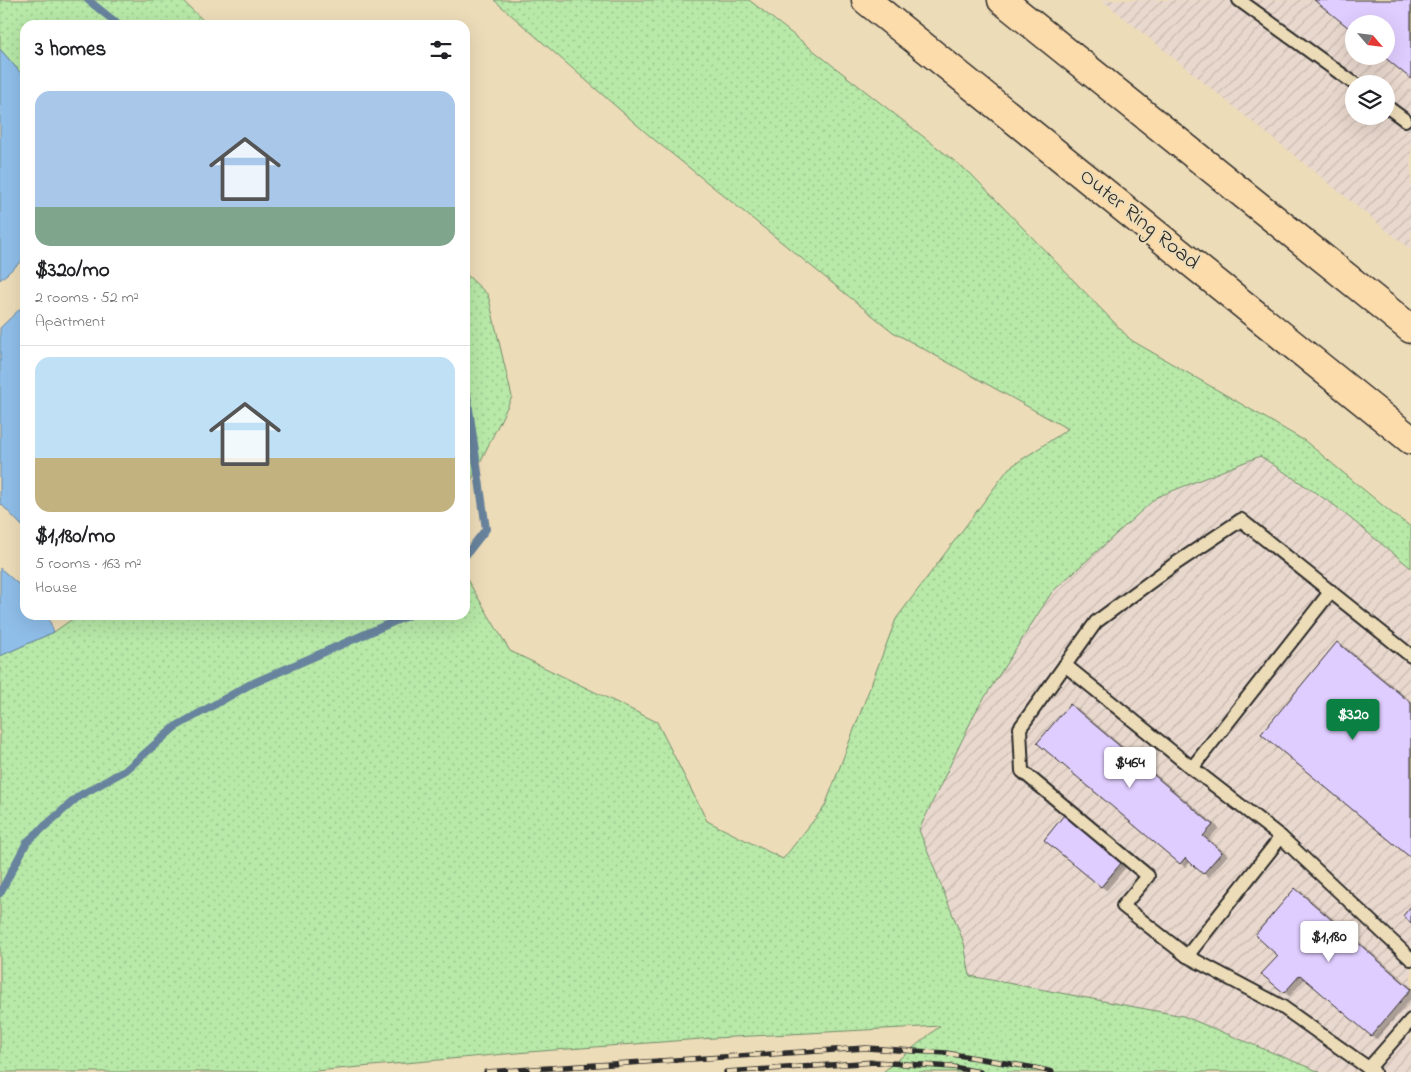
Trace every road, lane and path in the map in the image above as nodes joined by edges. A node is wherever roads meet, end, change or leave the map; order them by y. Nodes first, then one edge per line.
1 (866, 0) edge
2 (1002, 0) edge
3 (1239, 0) edge
4 (1345, 77) edge
5 (1395, 113) edge
6 (1405, 120) dead end
7 (1411, 329) edge
8 (1411, 440) edge
9 (1331, 591) junction
10 (1411, 656) edge
11 (1065, 665) junction
12 (1192, 768) junction
13 (1281, 837) junction
14 (1187, 956) junction
15 (1411, 959) edge
16 (1411, 1020) edge
17 (1372, 1070) edge

1 - 8 highway, Outer Ring Road
2 - 7 highway
3 - 4 lane
5 - 6 lane
9 - 10 lane
9 - 11 lane
9 - 12 lane
11 - 12 lane
11 - 14 lane
12 - 13 lane
13 - 14 lane
13 - 15 lane
14 - 17 lane
16 - 17 lane

